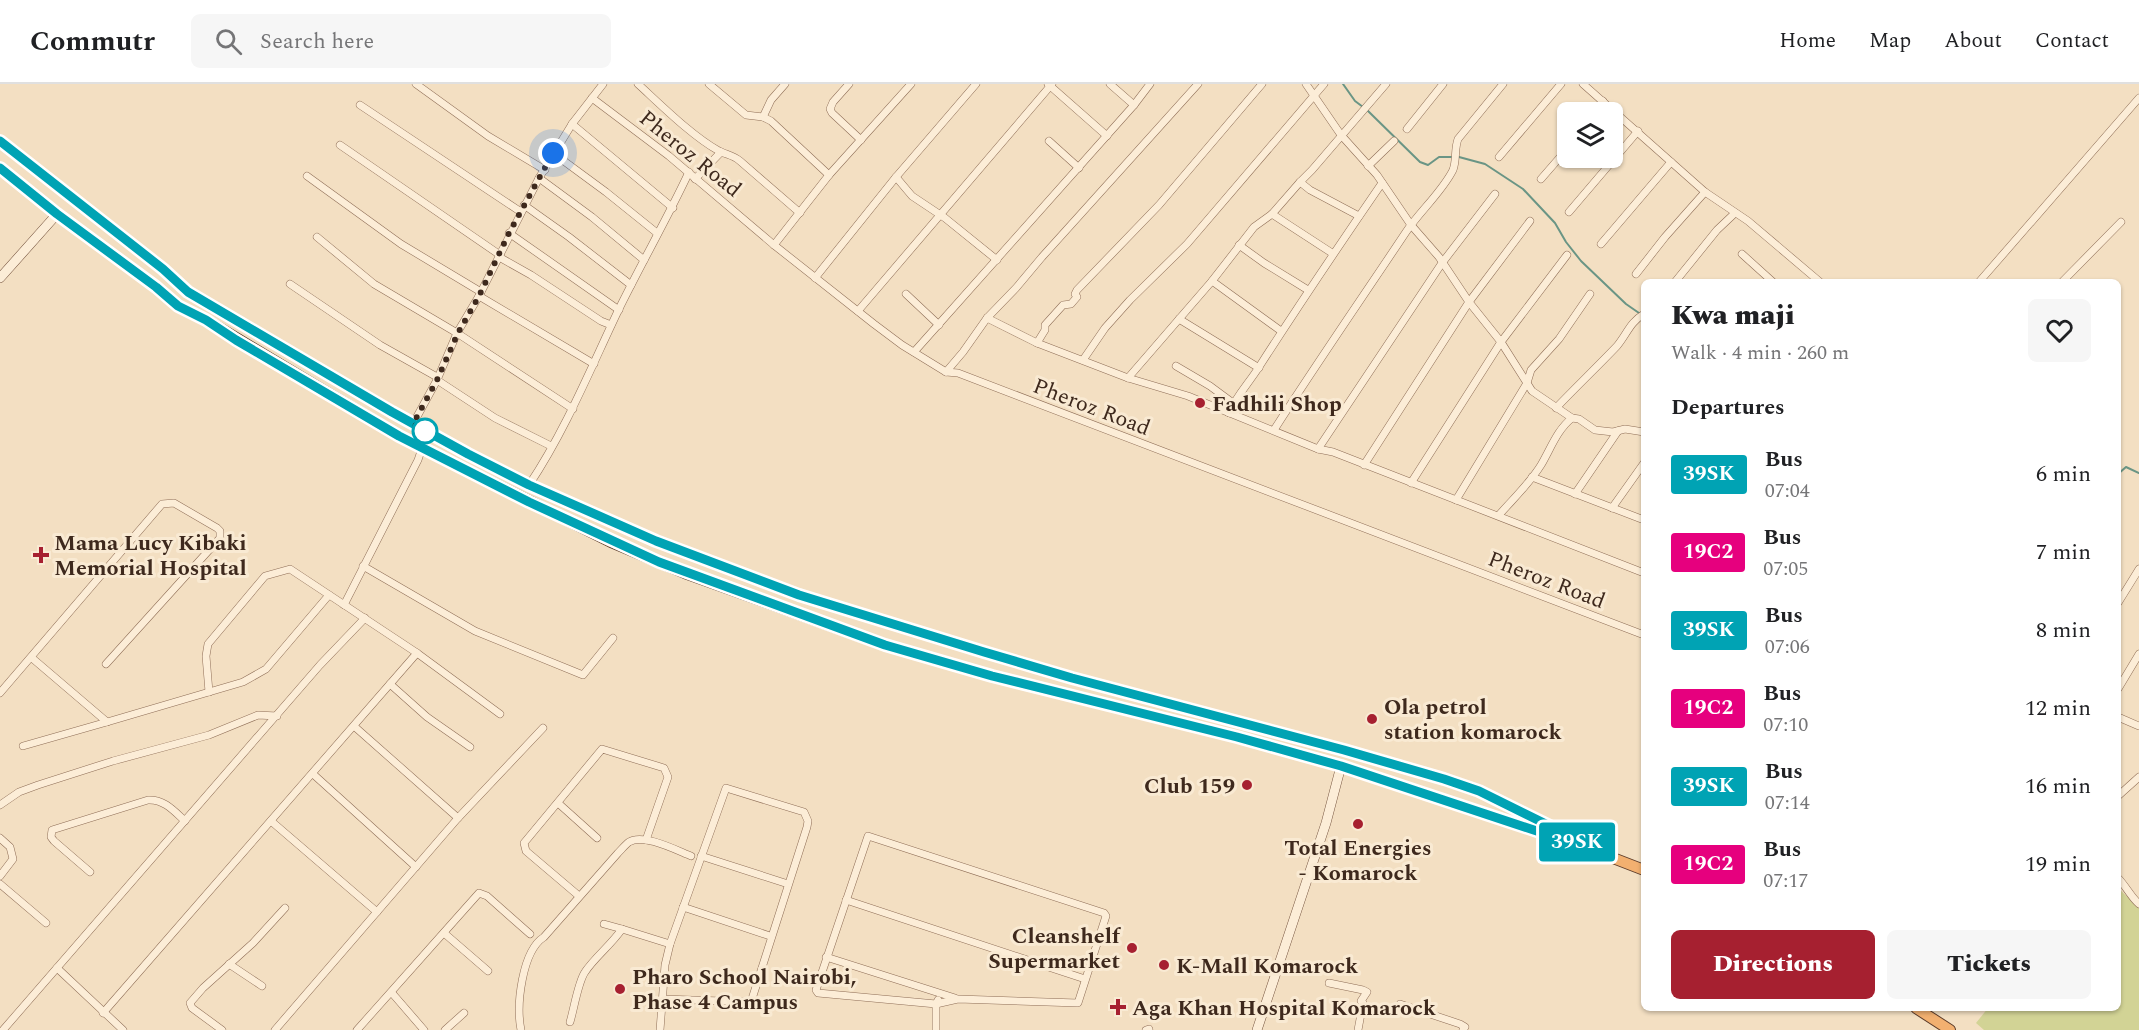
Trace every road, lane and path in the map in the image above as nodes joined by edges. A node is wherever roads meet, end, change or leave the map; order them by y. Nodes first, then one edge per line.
1 (416, 84) edge
2 (603, 84) edge
3 (638, 84) edge
4 (709, 84) edge
5 (784, 84) edge
6 (849, 84) edge
7 (911, 84) edge
8 (976, 84) edge
9 (1110, 84) edge
10 (1150, 84) edge
11 (1198, 84) edge
12 (1262, 84) edge
13 (1306, 84) edge
14 (1324, 84) edge
15 (1386, 84) edge
16 (1443, 84) edge
17 (1503, 84) edge
18 (1561, 84) edge
19 (1583, 84) edge
20 (1050, 85) edge
21 (1314, 94) junction
22 (592, 98) junction
23 (2139, 98) edge
24 (1603, 101) joint
25 (360, 105) dead end
26 (1134, 105) junction
27 (763, 117) junction
28 (572, 124) junction
29 (1407, 129) dead end
30 (1638, 131) junction
31 (1341, 135) junction
32 (1107, 136) junction
33 (861, 140) junction
34 (0, 141) edge
35 (1049, 141) dead end
36 (1394, 141) dead end
37 (340, 145) dead end
38 (721, 152) junction
39 (553, 153) junction
40 (1499, 157) dead end
41 (1557, 161) edge
42 (1671, 162) junction
43 (1368, 166) junction
44 (0, 168) edge
45 (1079, 168) junction
46 (544, 170) junction
47 (689, 172) junction
48 (829, 175) junction
49 (307, 176) dead end
50 (896, 177) junction
51 (539, 178) junction
52 (695, 179) junction
53 (1542, 179) dead end
54 (1300, 182) junction
55 (1382, 183) junction
56 (1705, 192) junction
57 (1495, 194) dead end
58 (523, 208) junction
59 (673, 208) junction
60 (1569, 212) dead end
61 (800, 213) junction
62 (1735, 213) junction
63 (57, 214) junction
64 (1272, 214) junction
65 (942, 215) junction
66 (1359, 216) junction
67 (1530, 221) dead end
68 (2121, 222) dead end
69 (1411, 225) junction
70 (509, 233) junction
71 (657, 233) junction
72 (317, 237) dead end
73 (1601, 244) dead end
74 (774, 245) junction
75 (1239, 245) junction
76 (1332, 253) junction
77 (1742, 254) dead end
78 (1567, 255) dead end
79 (499, 256) junction
80 (644, 260) junction
81 (997, 260) junction
82 (1442, 263) junction
83 (1636, 274) dead end
84 (0, 278) edge
85 (815, 278) junction
86 (1677, 279) edge
87 (1770, 279) edge
88 (1817, 279) edge
89 (1982, 279) edge
90 (2065, 279) edge
91 (1212, 281) junction
92 (290, 284) dead end
93 (630, 285) junction
94 (1308, 290) junction
95 (480, 294) junction
96 (906, 294) dead end
97 (1590, 294) dead end
98 (1469, 302) junction
99 (619, 309) junction
100 (858, 311) junction
101 (1640, 316) edge
102 (987, 318) junction
103 (1179, 319) junction
104 (611, 325) junction
105 (939, 325) junction
106 (1281, 332) junction
107 (458, 333) junction
108 (1501, 342) junction
109 (1037, 343) junction
110 (914, 352) junction
111 (1083, 360) junction
112 (594, 364) junction
113 (1176, 366) dead end
114 (1259, 368) junction
115 (946, 372) junction
116 (1128, 378) junction
117 (437, 379) junction
118 (1527, 383) junction
119 (1233, 403) junction
120 (1556, 408) junction
121 (573, 410) junction
122 (1229, 413) junction
123 (1572, 418) junction
124 (413, 424) junction
125 (1274, 430) junction
126 (1618, 431) junction
127 (1641, 432) edge
128 (551, 446) junction
129 (422, 448) junction
130 (1318, 449) junction
131 (1364, 465) junction
132 (1641, 467) edge
133 (1532, 477) junction
134 (1411, 483) junction
135 (529, 485) junction
136 (1575, 494) junction
137 (1456, 500) junction
138 (1612, 508) junction
139 (1499, 515) junction
140 (1641, 519) edge
141 (363, 566) junction
142 (2139, 569) edge
143 (1641, 572) edge
144 (329, 595) junction
145 (2121, 598) edge
146 (344, 605) junction
147 (365, 618) junction
148 (1641, 634) edge
149 (614, 638) dead end
150 (417, 653) junction
151 (2139, 654) edge
152 (32, 658) junction
153 (106, 664) dead end
154 (390, 684) junction
155 (2121, 684) edge
156 (209, 692) junction
157 (0, 693) edge
158 (500, 714) dead end
159 (277, 716) junction
160 (2121, 718) edge
161 (107, 722) junction
162 (2139, 726) edge
163 (354, 727) junction
164 (543, 728) dead end
165 (23, 746) dead end
166 (470, 747) dead end
167 (1341, 766) junction
168 (313, 774) junction
169 (2138, 781) edge
170 (2121, 794) edge
171 (558, 803) junction
172 (0, 805) edge
173 (458, 818) junction
174 (185, 821) junction
175 (271, 822) junction
176 (0, 838) edge
177 (597, 838) dead end
178 (646, 840) junction
179 (1582, 846) junction
180 (691, 856) dead end
181 (701, 856) junction
182 (416, 867) junction
183 (1641, 869) edge
184 (90, 872) dead end
185 (0, 876) edge
186 (2121, 881) edge
187 (0, 884) edge
188 (788, 884) junction
189 (579, 896) junction
190 (846, 900) junction
191 (2139, 904) edge
192 (285, 908) dead end
193 (683, 908) junction
194 (377, 912) junction
195 (46, 923) dead end
196 (604, 924) dead end
197 (622, 929) junction
198 (444, 933) junction
199 (530, 934) dead end
200 (770, 936) junction
201 (670, 944) junction
202 (826, 957) junction
203 (229, 964) junction
204 (57, 968) junction
205 (488, 971) dead end
206 (1085, 979) junction
207 (1329, 983) dead end
208 (262, 986) dead end
209 (392, 993) junction
210 (940, 995) junction
211 (663, 999) junction
212 (957, 999) junction
213 (936, 1004) junction
214 (1400, 1004) dead end
215 (1921, 1011) edge
216 (465, 1012) dead end
217 (103, 1013) junction
218 (570, 1022) dead end
219 (3, 1030) edge
220 (123, 1030) edge
221 (222, 1030) edge
222 (275, 1030) edge
223 (357, 1030) edge
224 (424, 1030) edge
225 (445, 1030) edge
226 (521, 1030) edge
227 (660, 1030) edge
228 (936, 1030) edge
229 (1257, 1030) edge
230 (1358, 1030) edge
231 (1462, 1030) edge
232 (1950, 1030) edge

1 - 46 street
2 - 22 street
3 - 38 street
4 - 27 street
5 - 27 street
6 - 33 street
7 - 33 street
8 - 50 street
9 - 26 street
10 - 26 street
11 - 102 street
12 - 109 street
13 - 21 street
14 - 21 street
15 - 31 street
16 - 29 street
17 - 69 street
18 - 40 street
19 - 24 street
20 - 32 street
20 - 65 street
21 - 31 street
21 - 111 street
22 - 28 street
22 - 47 street, Pheroz Road
23 - 89 street
24 - 30 street
25 - 58 street
26 - 32 street
27 - 48 street
28 - 39 street
28 - 59 street
30 - 42 street
30 - 60 street
31 - 43 street
31 - 54 street
32 - 45 street
33 - 48 street
34 - 124 highway
35 - 45 street
36 - 43 street
37 - 79 street
38 - 52 street
38 - 61 street
39 - 46 street
39 - 71 street
41 - 53 street
42 - 56 street
42 - 73 street
43 - 55 street
44 - 63 highway
45 - 81 street
46 - 51 street
47 - 52 street, Pheroz Road
47 - 59 street
48 - 61 street
49 - 95 street
50 - 65 street
50 - 85 street
51 - 58 street
51 - 80 street
52 - 74 street, Pheroz Road
54 - 64 street
54 - 66 street
55 - 66 street
55 - 69 street
56 - 62 street
56 - 83 street
57 - 82 street
58 - 70 street
58 - 93 street
59 - 71 street
61 - 74 street
62 - 86 street
62 - 88 street
63 - 84 main road
63 - 129 highway
64 - 75 street
64 - 76 street
65 - 81 street
65 - 100 street
66 - 76 street
67 - 98 street
68 - 90 street
69 - 82 street
69 - 125 street
70 - 79 street
70 - 99 street
71 - 80 street
72 - 107 street
74 - 85 street, Pheroz Road
75 - 91 street
75 - 94 street
76 - 94 street
77 - 87 street
78 - 108 street
79 - 95 street
79 - 104 street
80 - 93 street
81 - 105 street
82 - 98 street
82 - 130 street
85 - 100 street, Pheroz Road
91 - 103 street
91 - 106 street
92 - 117 street
93 - 99 street
94 - 106 street
95 - 107 street
95 - 112 street
96 - 105 street
97 - 118 street
98 - 108 street
98 - 131 street
99 - 104 street
100 - 110 street, Pheroz Road
101 - 120 street
102 - 109 street
102 - 115 street
103 - 114 street
103 - 116 street
104 - 112 street
105 - 110 street
106 - 114 street
107 - 117 street
107 - 121 street
108 - 118 street
108 - 134 street
109 - 111 street
110 - 115 street, Pheroz Road
111 - 116 street
112 - 121 street
113 - 119 street
114 - 119 street
115 - 148 street, Pheroz Road
116 - 122 street
117 - 124 street
117 - 128 street
118 - 120 street
118 - 137 street
119 - 122 street
120 - 123 street
121 - 128 street
122 - 125 street
123 - 126 street
123 - 133 street
124 - 135 highway
125 - 130 street
126 - 127 street
126 - 136 street
128 - 135 street
129 - 141 street
129 - 167 highway
130 - 131 street
131 - 134 street
132 - 138 street
133 - 136 street
133 - 139 street
134 - 137 street
135 - 179 highway
136 - 138 street
137 - 139 street
138 - 140 street
139 - 143 street
141 - 146 street
141 - 149 street
142 - 145 street
144 - 146 street
144 - 156 street
144 - 156 street
146 - 147 street
147 - 150 street
147 - 159 street
150 - 154 street
150 - 158 street
151 - 155 street
152 - 153 street
152 - 157 street
152 - 161 street
154 - 163 street
154 - 166 street
156 - 161 street
159 - 172 street
159 - 174 street
160 - 162 street
161 - 165 street
163 - 168 street
163 - 173 street
164 - 173 street
167 - 179 highway
167 - 229 main road
168 - 175 street
168 - 182 street
169 - 170 street
171 - 177 street
171 - 178 street
171 - 189 street
173 - 182 street
174 - 184 street
174 - 204 street
175 - 194 street
175 - 217 street
176 - 185 street
178 - 180 street
178 - 189 street
179 - 183 highway
181 - 188 street
181 - 188 street
181 - 193 street
182 - 194 street
186 - 191 street
187 - 195 street
188 - 200 street
189 - 226 street
190 - 202 street
190 - 206 street
190 - 206 street
192 - 203 street
193 - 200 street
193 - 201 street
194 - 222 street
196 - 197 street
197 - 201 street
197 - 218 street
198 - 199 street
198 - 205 street
198 - 209 street
200 - 211 street
201 - 211 street
202 - 210 street
202 - 213 street
203 - 208 street
203 - 221 street
204 - 217 street
204 - 219 street
206 - 212 street
207 - 230 street
209 - 223 street
209 - 224 street
210 - 212 street
210 - 213 street
211 - 227 street
212 - 213 street
213 - 228 street
214 - 231 street
215 - 232 highway
216 - 225 street
217 - 220 street

